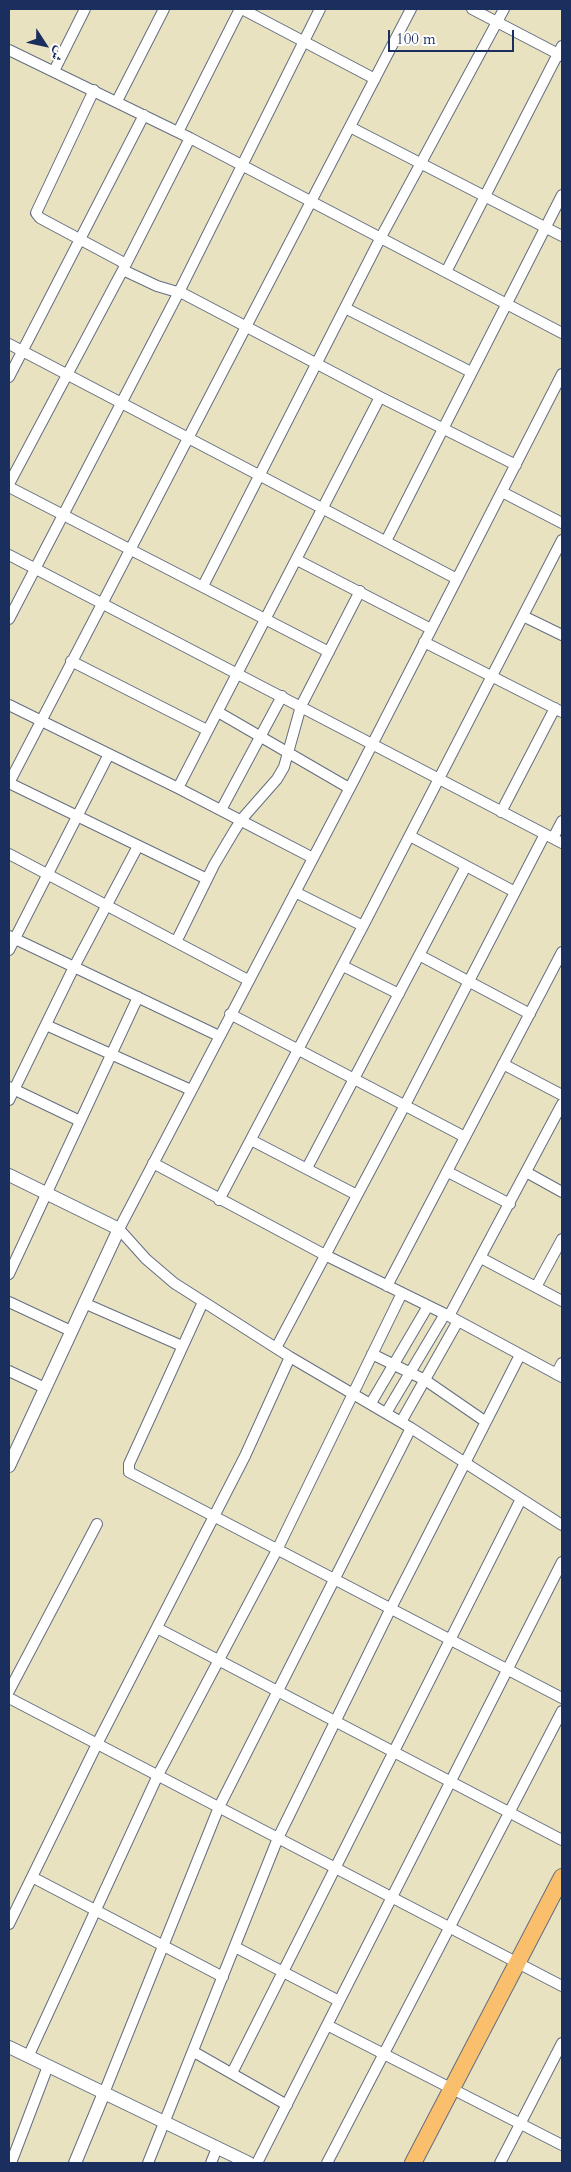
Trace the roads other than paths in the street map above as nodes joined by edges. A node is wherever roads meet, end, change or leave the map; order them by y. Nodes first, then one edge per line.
1 (85, 9) edge
2 (164, 9) edge
3 (241, 9) edge
4 (320, 9) edge
5 (411, 9) edge
6 (472, 9) edge
7 (504, 9) edge
8 (497, 22) junction
9 (303, 42) junction
10 (9, 50) edge
11 (561, 52) edge
12 (54, 71) junction
13 (375, 79) junction
14 (94, 90) junction
15 (117, 101) junction
16 (144, 115) junction
17 (350, 127) junction
18 (178, 132) junction
19 (190, 138) junction
20 (242, 164) junction
21 (421, 164) junction
22 (562, 195) edge
23 (485, 198) junction
24 (312, 201) junction
25 (545, 228) junction
26 (562, 236) edge
27 (381, 237) junction
28 (80, 240) junction
29 (124, 267) junction
30 (446, 272) junction
31 (179, 292) junction
32 (506, 304) junction
33 (346, 308) junction
34 (245, 326) junction
35 (562, 333) edge
36 (9, 344) edge
37 (22, 351) junction
38 (316, 364) junction
39 (471, 372) junction
40 (562, 374) edge
41 (67, 375) junction
42 (9, 376) edge
43 (380, 397) junction
44 (121, 403) junction
45 (442, 429) junction
46 (187, 437) junction
47 (516, 465) junction
48 (259, 474) junction
49 (9, 485) edge
50 (502, 492) junction
51 (323, 507) junction
52 (63, 514) junction
53 (562, 523) edge
54 (562, 540) edge
55 (386, 541) junction
56 (130, 549) junction
57 (9, 555) edge
58 (296, 560) junction
59 (35, 569) junction
60 (457, 579) junction
61 (203, 586) junction
62 (360, 591) junction
63 (102, 603) junction
64 (523, 616) junction
65 (9, 619) edge
66 (266, 619) junction
67 (431, 629) junction
68 (562, 635) edge
69 (424, 642) junction
70 (329, 652) junction
71 (71, 661) junction
72 (238, 673) junction
73 (492, 676) junction
74 (282, 696) junction
75 (9, 704) edge
76 (301, 706) junction
77 (559, 710) edge
78 (218, 712) junction
79 (41, 721) junction
80 (207, 730) junction
81 (260, 736) junction
82 (372, 745) junction
83 (289, 753) junction
84 (109, 754) junction
85 (440, 780) junction
86 (9, 783) edge
87 (178, 788) junction
88 (349, 788) junction
89 (221, 810) junction
90 (501, 812) junction
91 (77, 816) junction
92 (241, 820) junction
93 (562, 821) edge
94 (410, 836) junction
95 (553, 839) edge
96 (138, 846) junction
97 (9, 854) edge
98 (313, 858) junction
99 (466, 866) junction
100 (48, 875) junction
101 (207, 879) junction
102 (295, 892) junction
103 (515, 892) junction
104 (106, 905) junction
105 (364, 926) junction
106 (12, 937) edge
107 (176, 942) junction
108 (9, 950) edge
109 (562, 954) edge
110 (419, 956) junction
111 (343, 966) junction
112 (74, 967) junction
113 (248, 980) junction
114 (469, 982) junction
115 (399, 994) junction
116 (138, 996) junction
117 (230, 1014) junction
118 (530, 1014) junction
119 (46, 1025) junction
120 (219, 1036) junction
121 (298, 1051) junction
122 (111, 1055) junction
123 (503, 1064) junction
124 (354, 1079) junction
125 (11, 1088) edge
126 (190, 1090) junction
127 (562, 1095) edge
128 (9, 1100) edge
129 (562, 1104) edge
130 (405, 1105) junction
131 (80, 1121) junction
132 (465, 1137) junction
133 (251, 1140) junction
134 (153, 1163) junction
135 (307, 1168) junction
136 (448, 1172) junction
137 (526, 1172) junction
138 (9, 1175) edge
139 (562, 1192) edge
140 (47, 1193) junction
141 (357, 1195) junction
142 (219, 1200) junction
143 (510, 1204) junction
144 (119, 1229) junction
145 (562, 1239) edge
146 (325, 1255) junction
147 (481, 1258) junction
148 (9, 1274) edge
149 (387, 1286) junction
150 (536, 1287) junction
151 (402, 1293) junction
152 (562, 1301) edge
153 (9, 1302) edge
154 (203, 1302) junction
155 (84, 1303) junction
156 (428, 1306) junction
157 (451, 1317) junction
158 (71, 1331) junction
159 (182, 1346) junction
160 (276, 1348) junction
161 (372, 1354) junction
162 (520, 1355) junction
163 (290, 1357) junction
164 (562, 1362) edge
165 (394, 1363) junction
166 (9, 1371) edge
167 (410, 1372) junction
168 (559, 1376) edge
169 (425, 1380) junction
170 (45, 1388) junction
171 (354, 1392) junction
172 (371, 1403) junction
173 (386, 1413) junction
174 (401, 1422) junction
175 (486, 1422) junction
176 (411, 1428) junction
177 (465, 1462) junction
178 (9, 1466) edge
179 (521, 1499) junction
180 (214, 1516) junction
181 (96, 1524) dead end
182 (562, 1525) edge
183 (277, 1550) junction
184 (562, 1562) edge
185 (334, 1579) junction
186 (391, 1608) junction
187 (157, 1628) junction
188 (451, 1639) junction
189 (220, 1661) junction
190 (508, 1669) junction
191 (277, 1690) junction
192 (9, 1691) edge
193 (9, 1698) edge
194 (562, 1698) edge
195 (562, 1712) edge
196 (335, 1721) junction
197 (97, 1744) junction
198 (394, 1752) junction
199 (158, 1775) junction
200 (451, 1782) junction
201 (219, 1807) junction
202 (510, 1813) junction
203 (278, 1838) junction
204 (562, 1840) edge
205 (336, 1868) junction
206 (562, 1876) edge
207 (32, 1877) junction
208 (392, 1897) junction
209 (95, 1910) junction
210 (9, 1924) edge
211 (450, 1927) junction
212 (163, 1945) junction
213 (235, 1947) junction
214 (516, 1962) junction
215 (283, 1971) junction
216 (224, 1977) junction
217 (562, 1986) edge
218 (339, 2001) junction
219 (327, 2026) junction
220 (562, 2043) edge
221 (9, 2048) edge
222 (194, 2052) junction
223 (384, 2055) junction
224 (28, 2057) junction
225 (48, 2066) junction
226 (232, 2074) junction
227 (450, 2090) junction
228 (104, 2093) junction
229 (287, 2104) junction
230 (165, 2122) junction
231 (520, 2124) junction
232 (562, 2145) edge
233 (12, 2147) edge
234 (217, 2148) junction
235 (11, 2163) edge
236 (75, 2163) edge
237 (148, 2163) edge
238 (211, 2163) edge
239 (249, 2163) edge
240 (257, 2163) edge
241 (327, 2163) edge
242 (413, 2163) edge
243 (500, 2163) edge

1 - 12 street
2 - 15 street
3 - 9 street
3 - 18 street
4 - 9 street
5 - 13 street
6 - 8 street
7 - 8 street
8 - 11 street
8 - 21 street
9 - 13 street
9 - 20 street
10 - 12 street
11 - 23 street
12 - 14 street
13 - 17 street
14 - 15 street
14 - 28 street
15 - 16 street
16 - 18 street
16 - 28 street
17 - 21 street
17 - 24 street
18 - 19 street
19 - 20 street
19 - 29 street
20 - 24 street
20 - 31 street
21 - 23 street
21 - 27 street
22 - 25 street
23 - 25 street
23 - 30 street
24 - 27 street
24 - 34 street
25 - 26 street
25 - 32 street
27 - 30 street
27 - 33 street
28 - 29 street
28 - 37 street
29 - 31 street
29 - 41 street
30 - 32 street
31 - 34 street
31 - 44 street
32 - 35 street
32 - 39 street
33 - 38 street
33 - 39 street
34 - 38 street
34 - 46 street
36 - 37 street
37 - 41 street
37 - 42 street
38 - 43 street
38 - 48 street
39 - 45 street
40 - 47 street
41 - 44 street
41 - 49 street
43 - 45 street
43 - 51 street
44 - 46 street
44 - 52 street
45 - 47 street
45 - 55 street
46 - 48 street
46 - 56 street
47 - 50 street
48 - 51 street
48 - 61 street
49 - 52 street
50 - 53 street
50 - 60 street
51 - 55 street
51 - 58 street
52 - 56 street
52 - 59 street
54 - 64 street
55 - 60 street
56 - 61 street
56 - 63 street
57 - 59 street
58 - 62 street
58 - 66 street
59 - 63 street
59 - 65 street
60 - 67 street
61 - 66 street
62 - 67 street
62 - 70 street
63 - 71 street
63 - 72 street
64 - 68 street
64 - 73 street
66 - 70 street
66 - 72 street
67 - 69 street
69 - 73 street
69 - 82 street
70 - 76 street
71 - 79 street
71 - 80 street
72 - 74 street
72 - 78 street
73 - 77 street
73 - 85 street
74 - 76 street
74 - 81 street
75 - 79 street
76 - 82 street
76 - 83 street
77 - 90 street
78 - 80 street
78 - 81 street
79 - 84 street
79 - 86 street
80 - 87 street
81 - 83 street
81 - 89 street
82 - 85 street
82 - 88 street
83 - 88 street
83 - 92 street
84 - 87 street
84 - 91 street
85 - 90 street
85 - 94 street
86 - 91 street
87 - 89 street
88 - 98 street
89 - 92 street
90 - 95 street
91 - 96 street
91 - 100 street
92 - 98 street
92 - 101 street
93 - 95 street
94 - 99 street
94 - 105 street
95 - 103 street
96 - 101 street
96 - 104 street
97 - 100 street
98 - 102 street
99 - 103 street
99 - 110 street
100 - 104 street
100 - 106 street
101 - 107 street
102 - 105 street
102 - 113 street
103 - 114 street
104 - 107 street
104 - 112 street
105 - 111 street
106 - 108 street
106 - 112 street
107 - 113 street
109 - 118 street
110 - 114 street
110 - 115 street
111 - 115 street
111 - 121 street
112 - 116 street
112 - 119 street
113 - 117 street
114 - 118 street
114 - 130 street
115 - 124 street
116 - 120 street
116 - 122 street
117 - 120 street
117 - 121 street
118 - 123 street
119 - 122 street
119 - 125 street
120 - 126 street
121 - 124 street
121 - 133 street
122 - 126 street
122 - 131 street
123 - 127 street
123 - 132 street
124 - 130 street
124 - 135 street
125 - 128 street
125 - 131 street
126 - 134 street
129 - 137 street
130 - 132 street
130 - 141 street
131 - 140 street
132 - 136 street
133 - 135 street
133 - 142 street
134 - 142 street
134 - 144 street
135 - 141 street
136 - 143 street
136 - 149 street
137 - 139 street
137 - 143 street
138 - 140 street
140 - 144 street
140 - 148 street
141 - 146 street
142 - 146 street
143 - 147 street
144 - 154 street
144 - 155 street
145 - 150 street
146 - 149 street
146 - 160 street
147 - 150 street
147 - 157 street
149 - 151 street
150 - 152 street
151 - 156 street
151 - 161 street
153 - 158 street
154 - 159 street
154 - 160 street
155 - 158 street
155 - 159 street
156 - 157 street
156 - 165 street
157 - 162 street
157 - 167 street
157 - 169 street
158 - 170 street
159 - 180 street
160 - 163 street
161 - 165 street
161 - 171 street
162 - 168 street
162 - 175 street
163 - 171 street
163 - 180 street
164 - 168 street
165 - 167 street
165 - 172 street
166 - 170 street
167 - 169 street
167 - 173 street
169 - 174 street
169 - 175 street
170 - 178 street
171 - 172 street
171 - 183 street
172 - 173 street
173 - 174 street
174 - 176 street
175 - 177 street
176 - 177 street
176 - 185 street
177 - 179 street
177 - 186 street
179 - 182 street
179 - 188 street
180 - 183 street
180 - 187 street
181 - 192 street
183 - 185 street
183 - 189 street
184 - 190 street
185 - 186 street
185 - 191 street
186 - 188 street
186 - 196 street
187 - 189 street
187 - 197 street
188 - 190 street
188 - 198 street
189 - 191 street
189 - 199 street
190 - 194 street
190 - 200 street
191 - 196 street
191 - 201 street
193 - 197 street
195 - 202 street
196 - 198 street
196 - 203 street
197 - 199 street
197 - 207 street
198 - 200 street
198 - 205 street
199 - 201 street
199 - 209 street
200 - 202 street
200 - 208 street
201 - 203 street
201 - 212 street
202 - 204 street
202 - 211 street
203 - 205 street
203 - 213 street
205 - 208 street
205 - 215 street
206 - 214 main road
207 - 209 street
207 - 210 street
208 - 211 street
208 - 218 street
209 - 212 street
209 - 224 street
211 - 214 street
211 - 223 street
212 - 216 street
212 - 228 street
213 - 215 street
213 - 216 street
214 - 217 street
214 - 227 main road
215 - 218 street
215 - 226 street
216 - 222 street
218 - 219 street
219 - 223 street
219 - 229 street
220 - 231 street
221 - 224 street
222 - 226 street
222 - 230 street
223 - 227 street
223 - 241 street
224 - 225 street
225 - 228 street
225 - 233 street
226 - 229 street
227 - 231 street
227 - 242 main road
228 - 230 street
228 - 236 street
229 - 240 street
230 - 234 street
230 - 237 street
231 - 232 street
231 - 243 street
233 - 235 street
234 - 238 street
234 - 239 street

